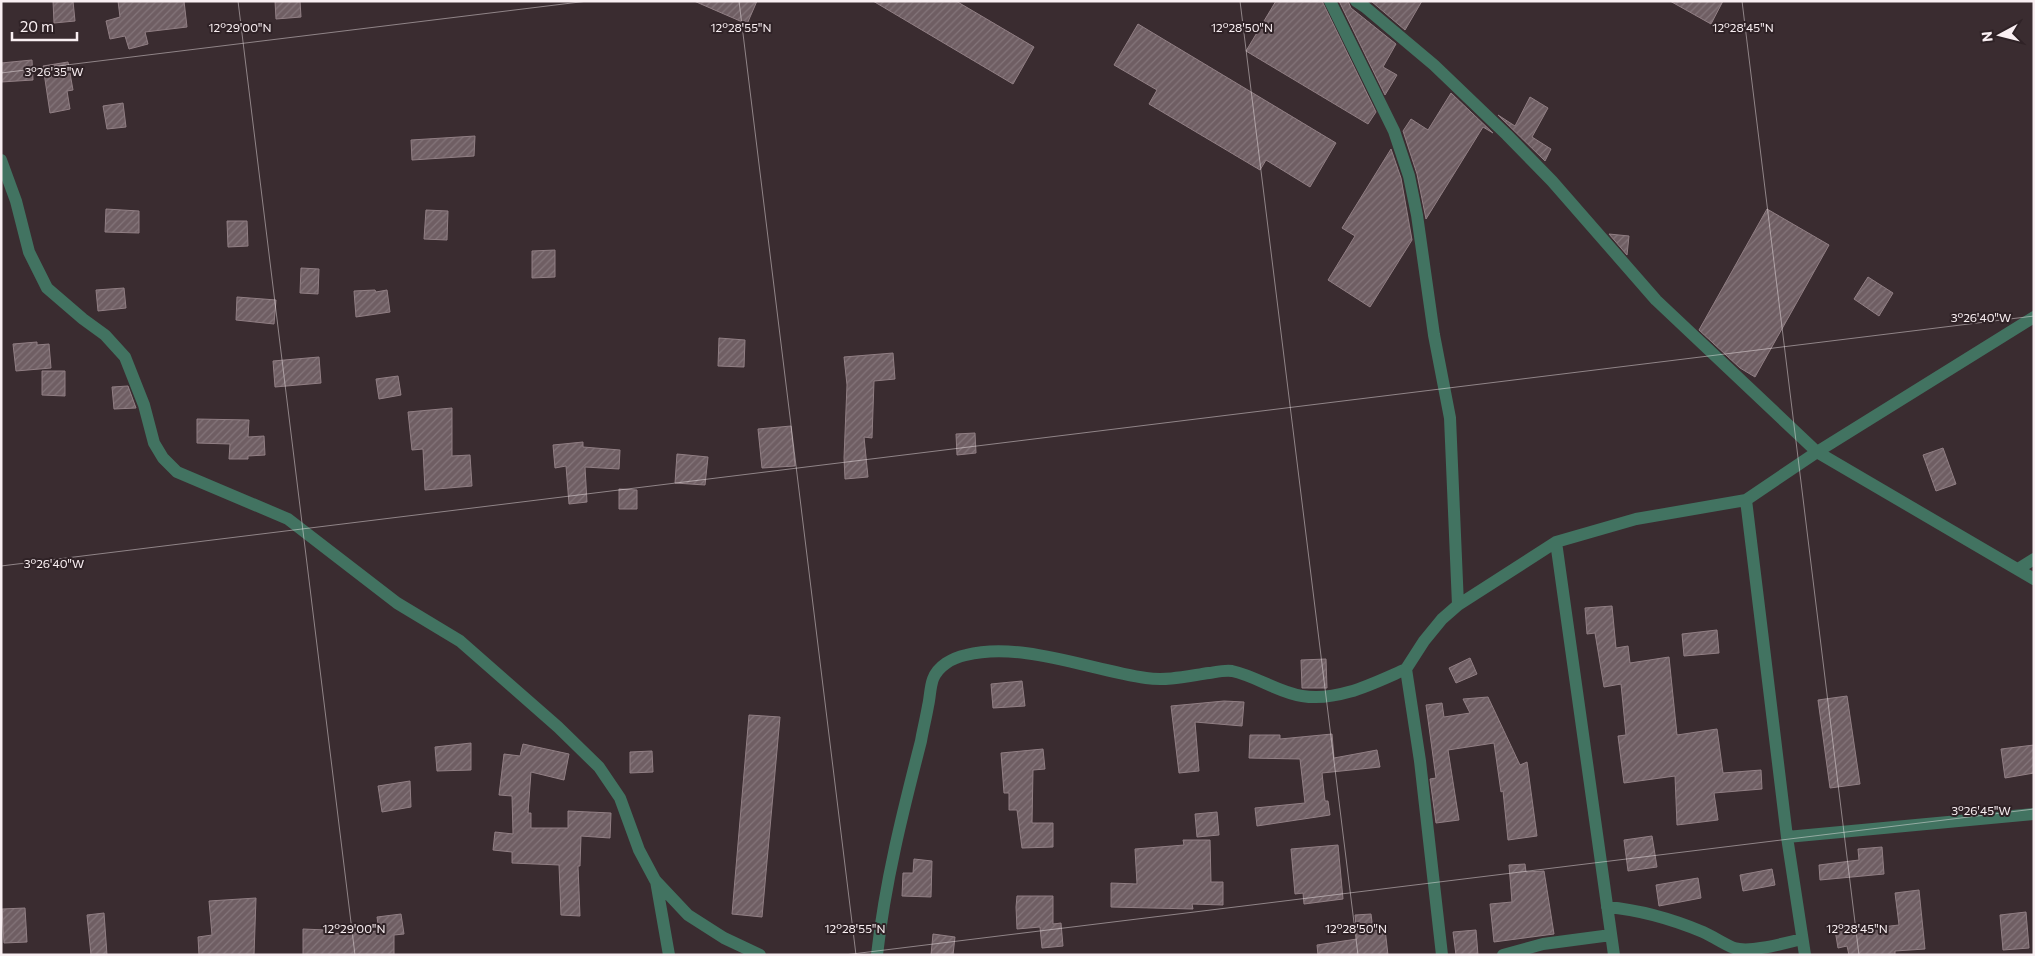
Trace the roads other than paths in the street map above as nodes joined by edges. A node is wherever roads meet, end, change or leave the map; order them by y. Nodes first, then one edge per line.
1 (1330, 1) edge
2 (1356, 1) edge
3 (1, 160) edge
4 (2034, 317) edge
5 (1817, 452) junction
6 (1746, 500) junction
7 (1556, 542) junction
8 (2034, 559) edge
9 (2018, 569) junction
10 (2034, 579) edge
11 (1458, 604) junction
12 (1406, 669) junction
13 (2034, 814) edge
14 (1787, 837) junction
15 (655, 880) junction
16 (1607, 907) junction
17 (1611, 935) junction
18 (1802, 939) junction
19 (668, 955) edge
20 (760, 955) edge
21 (877, 955) edge
22 (1442, 955) edge
23 (1503, 955) edge
24 (1614, 955) edge
25 (1805, 955) edge

1 - 11 street
2 - 5 street
3 - 15 street
4 - 5 street
5 - 6 street
5 - 9 street
6 - 7 street
6 - 14 street
7 - 11 street
7 - 16 street
8 - 9 street
9 - 10 street
11 - 12 street
12 - 21 street
12 - 22 street
13 - 14 street
14 - 18 street
15 - 19 street
15 - 20 street
16 - 17 street
16 - 18 street
17 - 23 street
17 - 24 street
18 - 25 street

